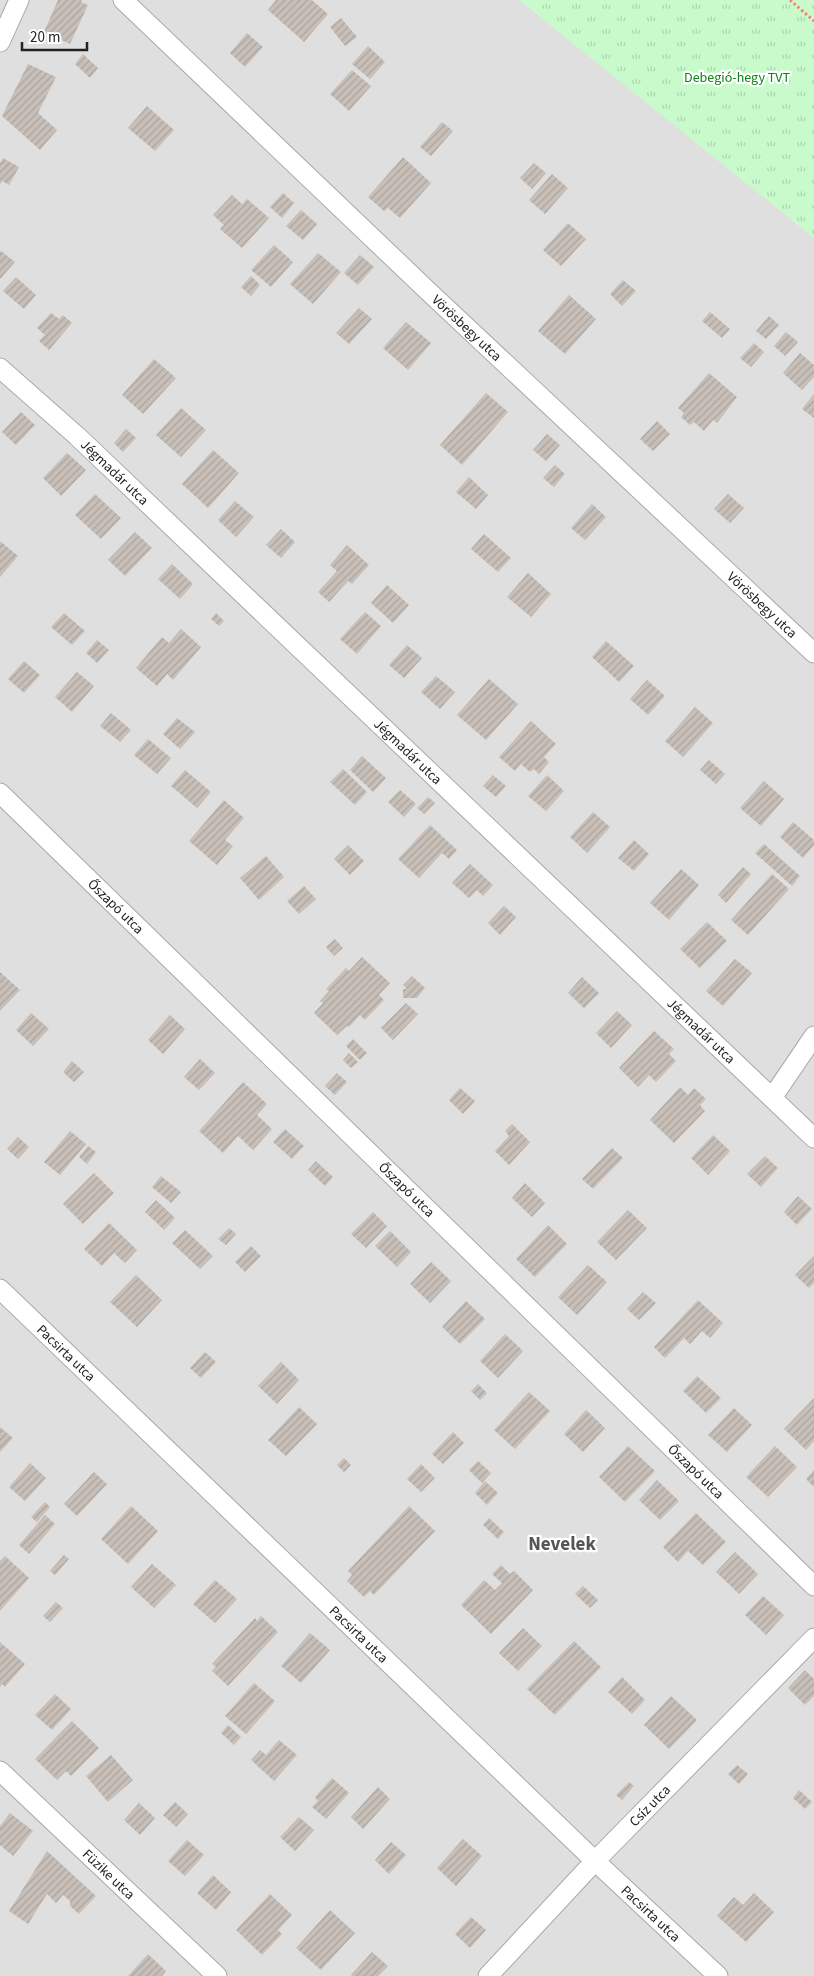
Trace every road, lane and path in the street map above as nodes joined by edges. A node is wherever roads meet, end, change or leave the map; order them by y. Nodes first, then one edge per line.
1 (19, 0) edge
2 (123, 0) edge
3 (790, 0) edge
4 (814, 21) edge
5 (0, 42) edge
6 (0, 368) edge
7 (814, 653) edge
8 (0, 793) edge
9 (814, 1036) edge
10 (772, 1098) junction
11 (814, 1138) edge
12 (0, 1289) edge
13 (814, 1586) edge
14 (814, 1638) edge
15 (0, 1771) edge
16 (595, 1861) junction
17 (218, 1976) edge
18 (488, 1976) edge
19 (718, 1976) edge

1 - 5 street
2 - 7 street, Vörösbegy utca
3 - 4 path
6 - 10 street, Jégmadár utca
8 - 13 street, Őszapó utca
9 - 10 street
10 - 11 street, Jégmadár utca
12 - 16 street, Pacsirta utca
14 - 16 street, Csíz utca
15 - 17 street, Füzike utca
16 - 18 street, Csíz utca
16 - 19 street, Pacsirta utca

